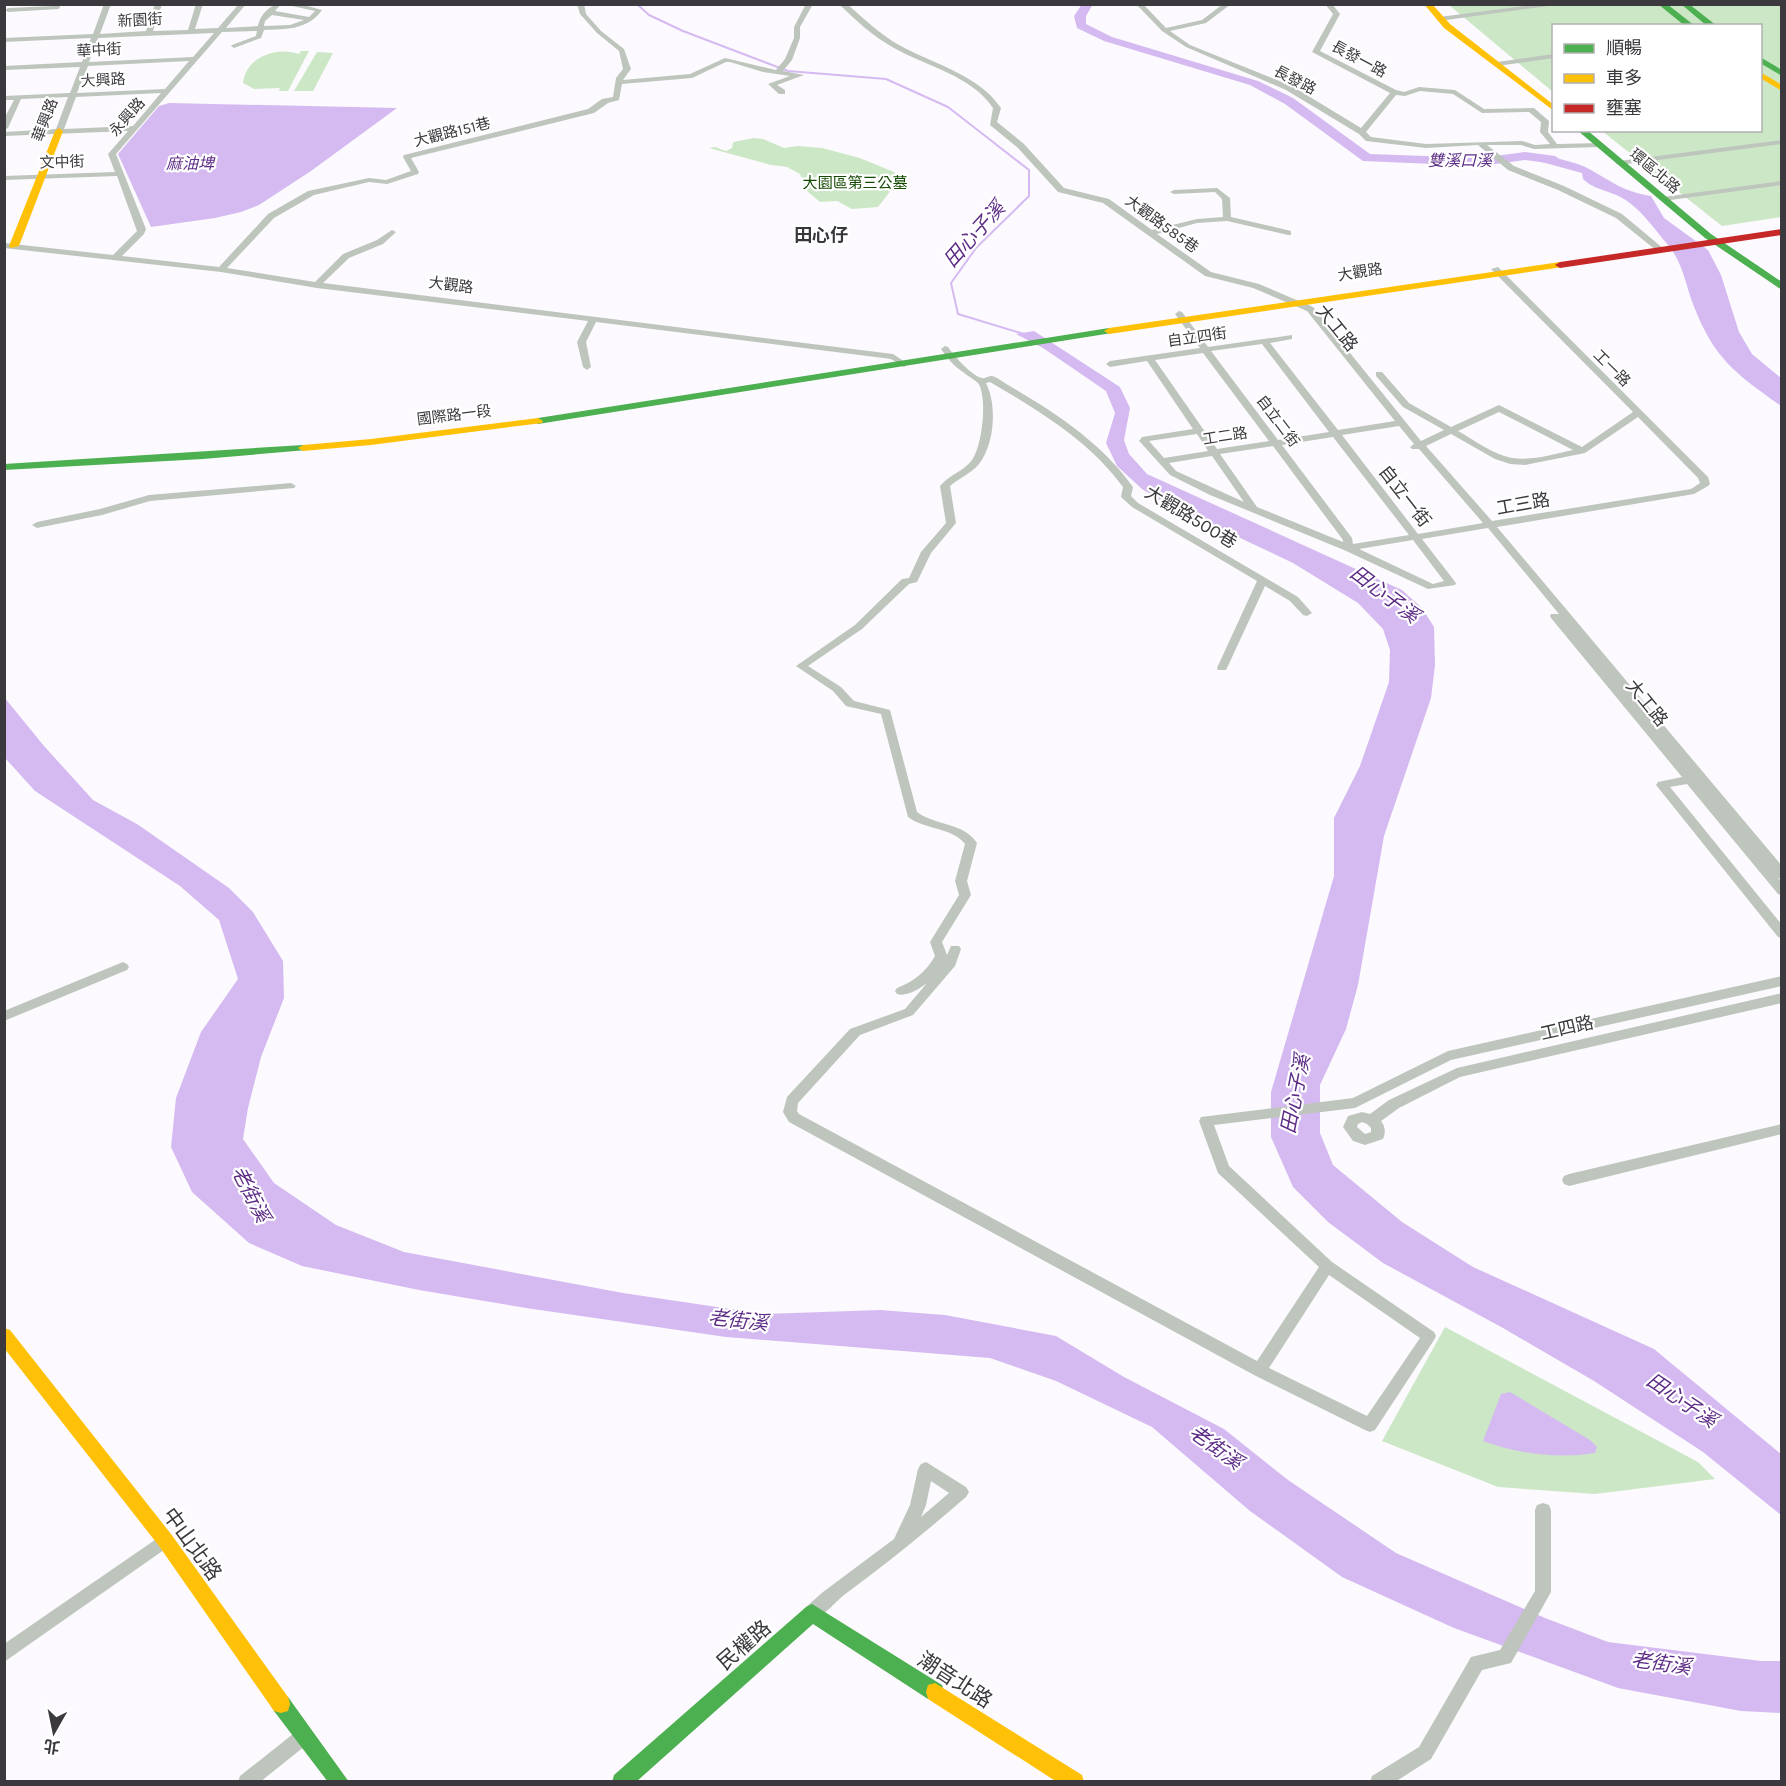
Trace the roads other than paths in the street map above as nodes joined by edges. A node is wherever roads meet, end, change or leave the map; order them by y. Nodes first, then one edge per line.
1 (58, 4) edge
2 (108, 4) edge
3 (159, 4) edge
4 (200, 4) edge
5 (243, 4) edge
6 (278, 4) edge
7 (286, 4) edge
8 (580, 4) edge
9 (810, 4) edge
10 (842, 4) edge
11 (1139, 4) edge
12 (1228, 4) edge
13 (1328, 4) edge
14 (1427, 4) edge
15 (1440, 4) edge
16 (1560, 4) edge
17 (1661, 4) edge
18 (1673, 4) edge
19 (1684, 4) edge
20 (1538, 6) edge
21 (7, 11) edge
22 (268, 12) junction
23 (311, 19) junction
24 (1443, 19) junction
25 (1688, 24) edge
26 (1699, 24) edge
27 (1710, 24) edge
28 (260, 28) junction
29 (221, 30) junction
30 (1164, 30) junction
31 (191, 31) junction
32 (149, 33) junction
33 (95, 36) junction
34 (4, 40) edge
35 (234, 46) dead end
36 (1552, 56) edge
37 (195, 59) junction
38 (1762, 60) edge
39 (1501, 63) junction
40 (83, 65) junction
41 (1762, 67) edge
42 (4, 68) edge
43 (778, 72) junction
44 (1782, 74) edge
45 (1762, 75) edge
46 (1782, 81) edge
47 (620, 82) junction
48 (1782, 89) edge
49 (168, 91) junction
50 (782, 92) dead end
51 (1394, 92) junction
52 (73, 95) junction
53 (4, 98) edge
54 (18, 98) junction
55 (1552, 99) edge
56 (1552, 107) edge
57 (4, 128) edge
58 (135, 128) junction
59 (58, 131) junction
60 (1362, 132) junction
61 (1583, 132) edge
62 (1594, 132) edge
63 (4, 134) edge
64 (1778, 142) edge
65 (1482, 145) junction
66 (1599, 145) junction
67 (1555, 146) junction
68 (1782, 149) edge
69 (1624, 163) junction
70 (120, 174) junction
71 (41, 177) junction
72 (4, 178) edge
73 (1782, 183) edge
74 (1174, 192) dead end
75 (1666, 199) junction
76 (1227, 219) junction
77 (1782, 225) edge
78 (392, 232) dead end
79 (1782, 232) edge
80 (1152, 233) junction
81 (1288, 233) dead end
82 (1711, 239) junction
83 (9, 246) edge
84 (1659, 246) junction
85 (114, 259) junction
86 (221, 270) junction
87 (1498, 271) junction
88 (1782, 280) edge
89 (317, 285) junction
90 (1782, 287) edge
91 (1297, 302) junction
92 (1182, 317) junction
93 (593, 320) junction
94 (1288, 338) dead end
95 (1264, 341) junction
96 (1206, 350) junction
97 (947, 353) junction
98 (1149, 358) junction
99 (899, 360) junction
100 (1110, 364) dead end
101 (587, 367) dead end
102 (1379, 374) dead end
103 (981, 381) junction
104 (616, 405) junction
105 (1638, 413) junction
106 (1398, 424) junction
107 (1199, 431) junction
108 (1452, 432) junction
109 (1336, 434) junction
110 (1276, 444) junction
111 (1418, 446) junction
112 (1582, 451) junction
113 (1214, 453) junction
114 (4, 459) edge
115 (1161, 462) junction
116 (4, 466) edge
117 (291, 486) dead end
118 (1702, 488) joint
119 (1253, 508) junction
120 (37, 525) dead end
121 (1487, 527) junction
122 (1417, 538) junction
123 (1348, 548) junction
124 (1263, 580) junction
125 (1307, 613) dead end
126 (1222, 668) dead end
127 (1688, 780) junction
128 (1705, 801) junction
129 (1678, 806) junction
130 (1782, 875) edge
131 (1782, 891) edge
132 (1782, 934) edge
133 (955, 949) dead end
134 (123, 967) dead end
135 (1782, 981) edge
136 (901, 992) dead end
137 (1782, 998) edge
138 (4, 1016) edge
139 (1372, 1120) dead end
140 (1782, 1129) edge
141 (1569, 1180) dead end
142 (1327, 1266) junction
143 (4, 1335) edge
144 (1259, 1370) junction
145 (1543, 1510) dead end
146 (165, 1540) junction
147 (900, 1544) junction
148 (812, 1613) junction
149 (4, 1654) edge
150 (304, 1736) junction
151 (246, 1782) edge
152 (340, 1782) edge
153 (621, 1782) edge
154 (1075, 1782) edge
155 (1378, 1782) edge

1 - 21 street
2 - 33 street, 華興路
3 - 32 street
4 - 31 street
5 - 29 street, 永興路
6 - 22 street
7 - 23 street
8 - 47 street
9 - 43 street
10 - 80 street, 大觀路585巷
11 - 30 street, 長發路
12 - 30 street
13 - 51 street, 長發一路
14 - 24 main road
15 - 24 main road
16 - 20 street
17 - 25 main road
18 - 26 main road
19 - 27 main road
20 - 24 street
22 - 23 street
22 - 28 street
23 - 28 street, 新園街
24 - 39 main road
28 - 29 street, 新園街
28 - 35 street
29 - 31 street, 新園街
29 - 37 street, 永興路
30 - 60 street, 長發路
31 - 32 street, 新園街
32 - 33 street, 新園街
33 - 34 street, 新園街
33 - 40 street, 華興路
36 - 39 street
37 - 40 street, 華中街
37 - 49 street, 永興路
38 - 44 main road
39 - 55 main road
39 - 56 main road
40 - 42 street, 華中街
40 - 52 street, 華興路
41 - 46 main road
43 - 47 street
43 - 50 street
45 - 48 main road
47 - 86 street, 大觀路151巷
49 - 52 street, 大興路
49 - 58 street, 永興路
51 - 60 street, 長發一路
51 - 67 street
52 - 54 street, 大興路
52 - 59 street, 華興路
53 - 54 street, 大興路
54 - 57 street
58 - 59 street
58 - 70 street, 永興路
59 - 63 street
59 - 71 main road, 華興路
60 - 65 street, 長發路
61 - 66 main road, 環區北路
62 - 69 main road, 環區北路
64 - 68 street
64 - 69 street
65 - 67 street, 長發路
65 - 84 street
66 - 67 street, 長發路
66 - 69 main road, 環區北路
69 - 75 main road, 環區北路
70 - 71 street, 文中街
70 - 85 street, 永興路
71 - 72 street, 文中街
71 - 83 main road, 華興路
73 - 75 street
74 - 76 street
75 - 82 main road, 環區北路
76 - 80 street
76 - 81 street
77 - 82 main road
78 - 89 street
79 - 82 main road
80 - 91 street, 大觀路585巷
82 - 84 main road, 大觀路
82 - 88 main road
82 - 90 main road
83 - 85 street, 大觀路
84 - 87 main road, 大觀路
85 - 86 street, 大觀路
86 - 89 street, 大觀路
87 - 91 main road, 大觀路
87 - 105 street, 工一路
89 - 93 street, 大觀路
91 - 92 main road, 大觀路
91 - 106 street, 大工路
92 - 96 street, 自立二街
92 - 97 main road, 大觀路
93 - 99 street, 大觀路
93 - 101 street
94 - 95 street, 自立四街
95 - 96 street, 自立四街
95 - 109 street, 自立一街
96 - 98 street, 自立四街
96 - 110 street, 自立二街
97 - 99 main road, 大觀路
97 - 103 street, 大觀路500巷
98 - 100 street, 自立四街
98 - 107 street
99 - 104 main road, 國際路一段
102 - 108 street
103 - 124 street, 大觀路500巷
103 - 136 street
104 - 114 main road, 國際路一段
104 - 116 main road, 國際路一段
105 - 112 street
105 - 118 street, 工一路
106 - 109 street, 工二路
106 - 111 street, 大工路
107 - 113 street
107 - 115 street
108 - 111 street
108 - 112 street
108 - 112 street
109 - 110 street, 工二路
109 - 122 street, 自立一街
110 - 113 street, 工二路
110 - 123 street, 自立二街
111 - 121 street, 大工路
113 - 115 street, 工二路
113 - 119 street
115 - 119 street
117 - 120 street
118 - 121 street, 工三路
119 - 123 street
121 - 122 street, 工三路
121 - 127 street, 大工路
121 - 130 street, 大工路
122 - 123 street, 工三路
122 - 123 street, 自立一街
124 - 125 street, 大觀路500巷
124 - 126 street
127 - 128 street, 大工路
127 - 129 street
128 - 129 street
128 - 131 street, 大工路
129 - 132 street
133 - 144 street
134 - 138 street
135 - 142 street
137 - 139 street, 工四路
140 - 141 street
142 - 144 street
142 - 144 street
143 - 146 main road, 中山北路
145 - 155 street
146 - 149 street
146 - 150 main road, 中山北路
147 - 147 street, 民權路
147 - 148 street, 民權路
148 - 153 main road, 民權路
148 - 154 main road, 潮音北路
150 - 151 street
150 - 152 main road, 中山北路

